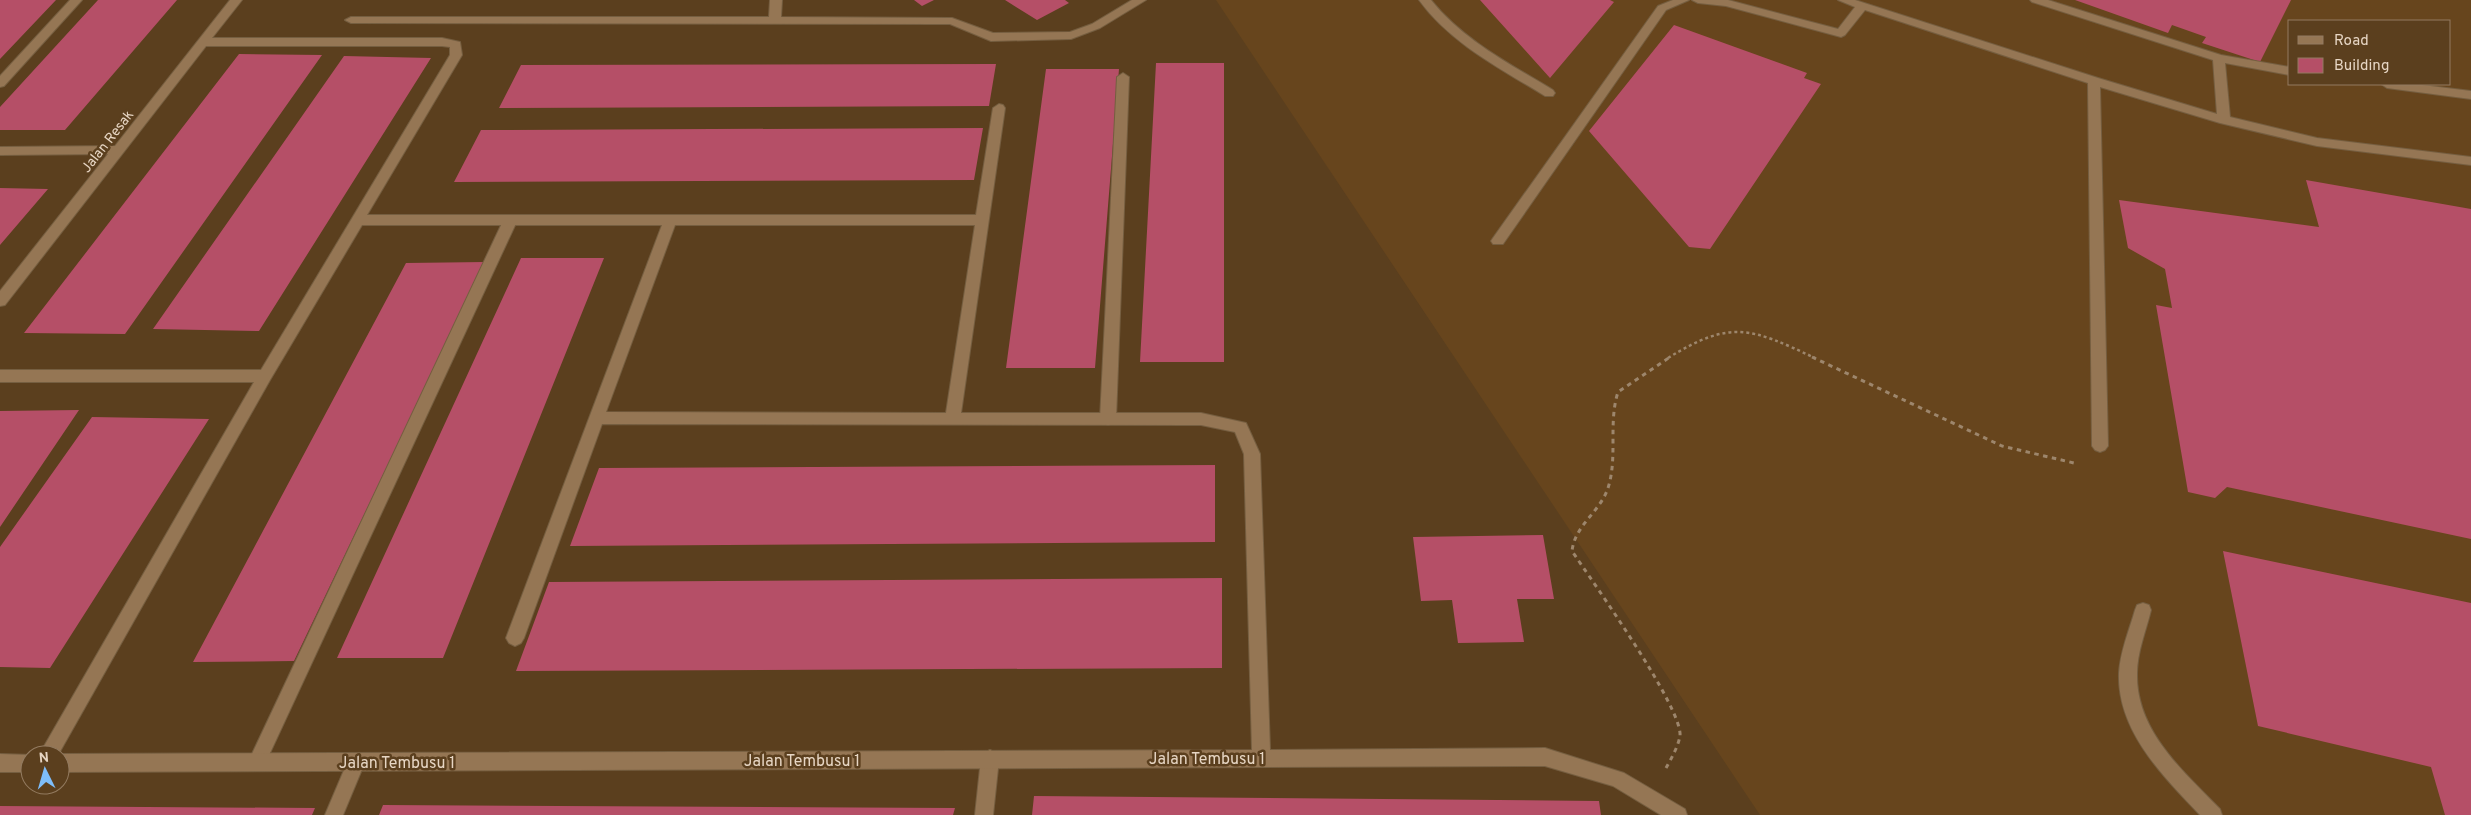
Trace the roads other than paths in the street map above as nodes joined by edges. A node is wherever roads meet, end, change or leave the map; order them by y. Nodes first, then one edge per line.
1 (76, 0) edge
2 (236, 0) edge
3 (776, 0) edge
4 (1140, 0) edge
5 (1425, 0) edge
6 (1682, 0) edge
7 (1698, 0) edge
8 (1844, 0) edge
9 (2036, 0) edge
10 (1862, 6) junction
11 (351, 20) dead end
12 (775, 22) junction
13 (204, 42) junction
14 (2219, 58) junction
15 (2288, 71) edge
16 (1123, 77) dead end
17 (2094, 81) junction
18 (0, 84) edge
19 (2395, 85) edge
20 (1548, 93) dead end
21 (2471, 94) edge
22 (999, 108) dead end
23 (2224, 120) junction
24 (119, 150) junction
25 (0, 151) edge
26 (2471, 161) edge
27 (358, 220) junction
28 (670, 220) junction
29 (982, 220) junction
30 (510, 221) junction
31 (1498, 241) dead end
32 (0, 301) edge
33 (0, 376) edge
34 (265, 376) junction
35 (596, 418) junction
36 (953, 419) junction
37 (1108, 420) junction
38 (2100, 446) road end
39 (2143, 610) dead end
40 (515, 638) dead end
41 (54, 745) edge
42 (1261, 758) junction
43 (990, 759) junction
44 (256, 762) junction
45 (356, 762) junction
46 (0, 763) edge
47 (20, 763) edge
48 (70, 763) edge
49 (334, 815) edge
50 (984, 815) edge
51 (1678, 815) edge
52 (2213, 815) edge

1 - 18 street
2 - 13 street, Jalan Resak
3 - 12 street
4 - 12 street
5 - 20 street
6 - 31 street
7 - 10 street
8 - 10 street
9 - 14 street
10 - 17 street
11 - 12 street
13 - 24 street, Jalan Resak
13 - 27 street
14 - 15 street
14 - 23 street
16 - 37 street
17 - 23 street
17 - 38 street
19 - 21 street
22 - 29 street
23 - 26 street
24 - 25 street
24 - 32 street, Jalan Resak
27 - 30 street
27 - 34 street
28 - 29 street
28 - 30 street
28 - 35 street
29 - 36 street
30 - 44 street
33 - 34 street
34 - 41 street
35 - 36 street
35 - 40 street
36 - 37 street
37 - 42 street
39 - 52 street
42 - 43 street, Jalan Tembusu 1
42 - 51 street, Jalan Tembusu 1
43 - 45 street, Jalan Tembusu 1
43 - 50 street
44 - 45 street, Jalan Tembusu 1
44 - 48 street, Jalan Tembusu 1
45 - 49 street
46 - 47 street

